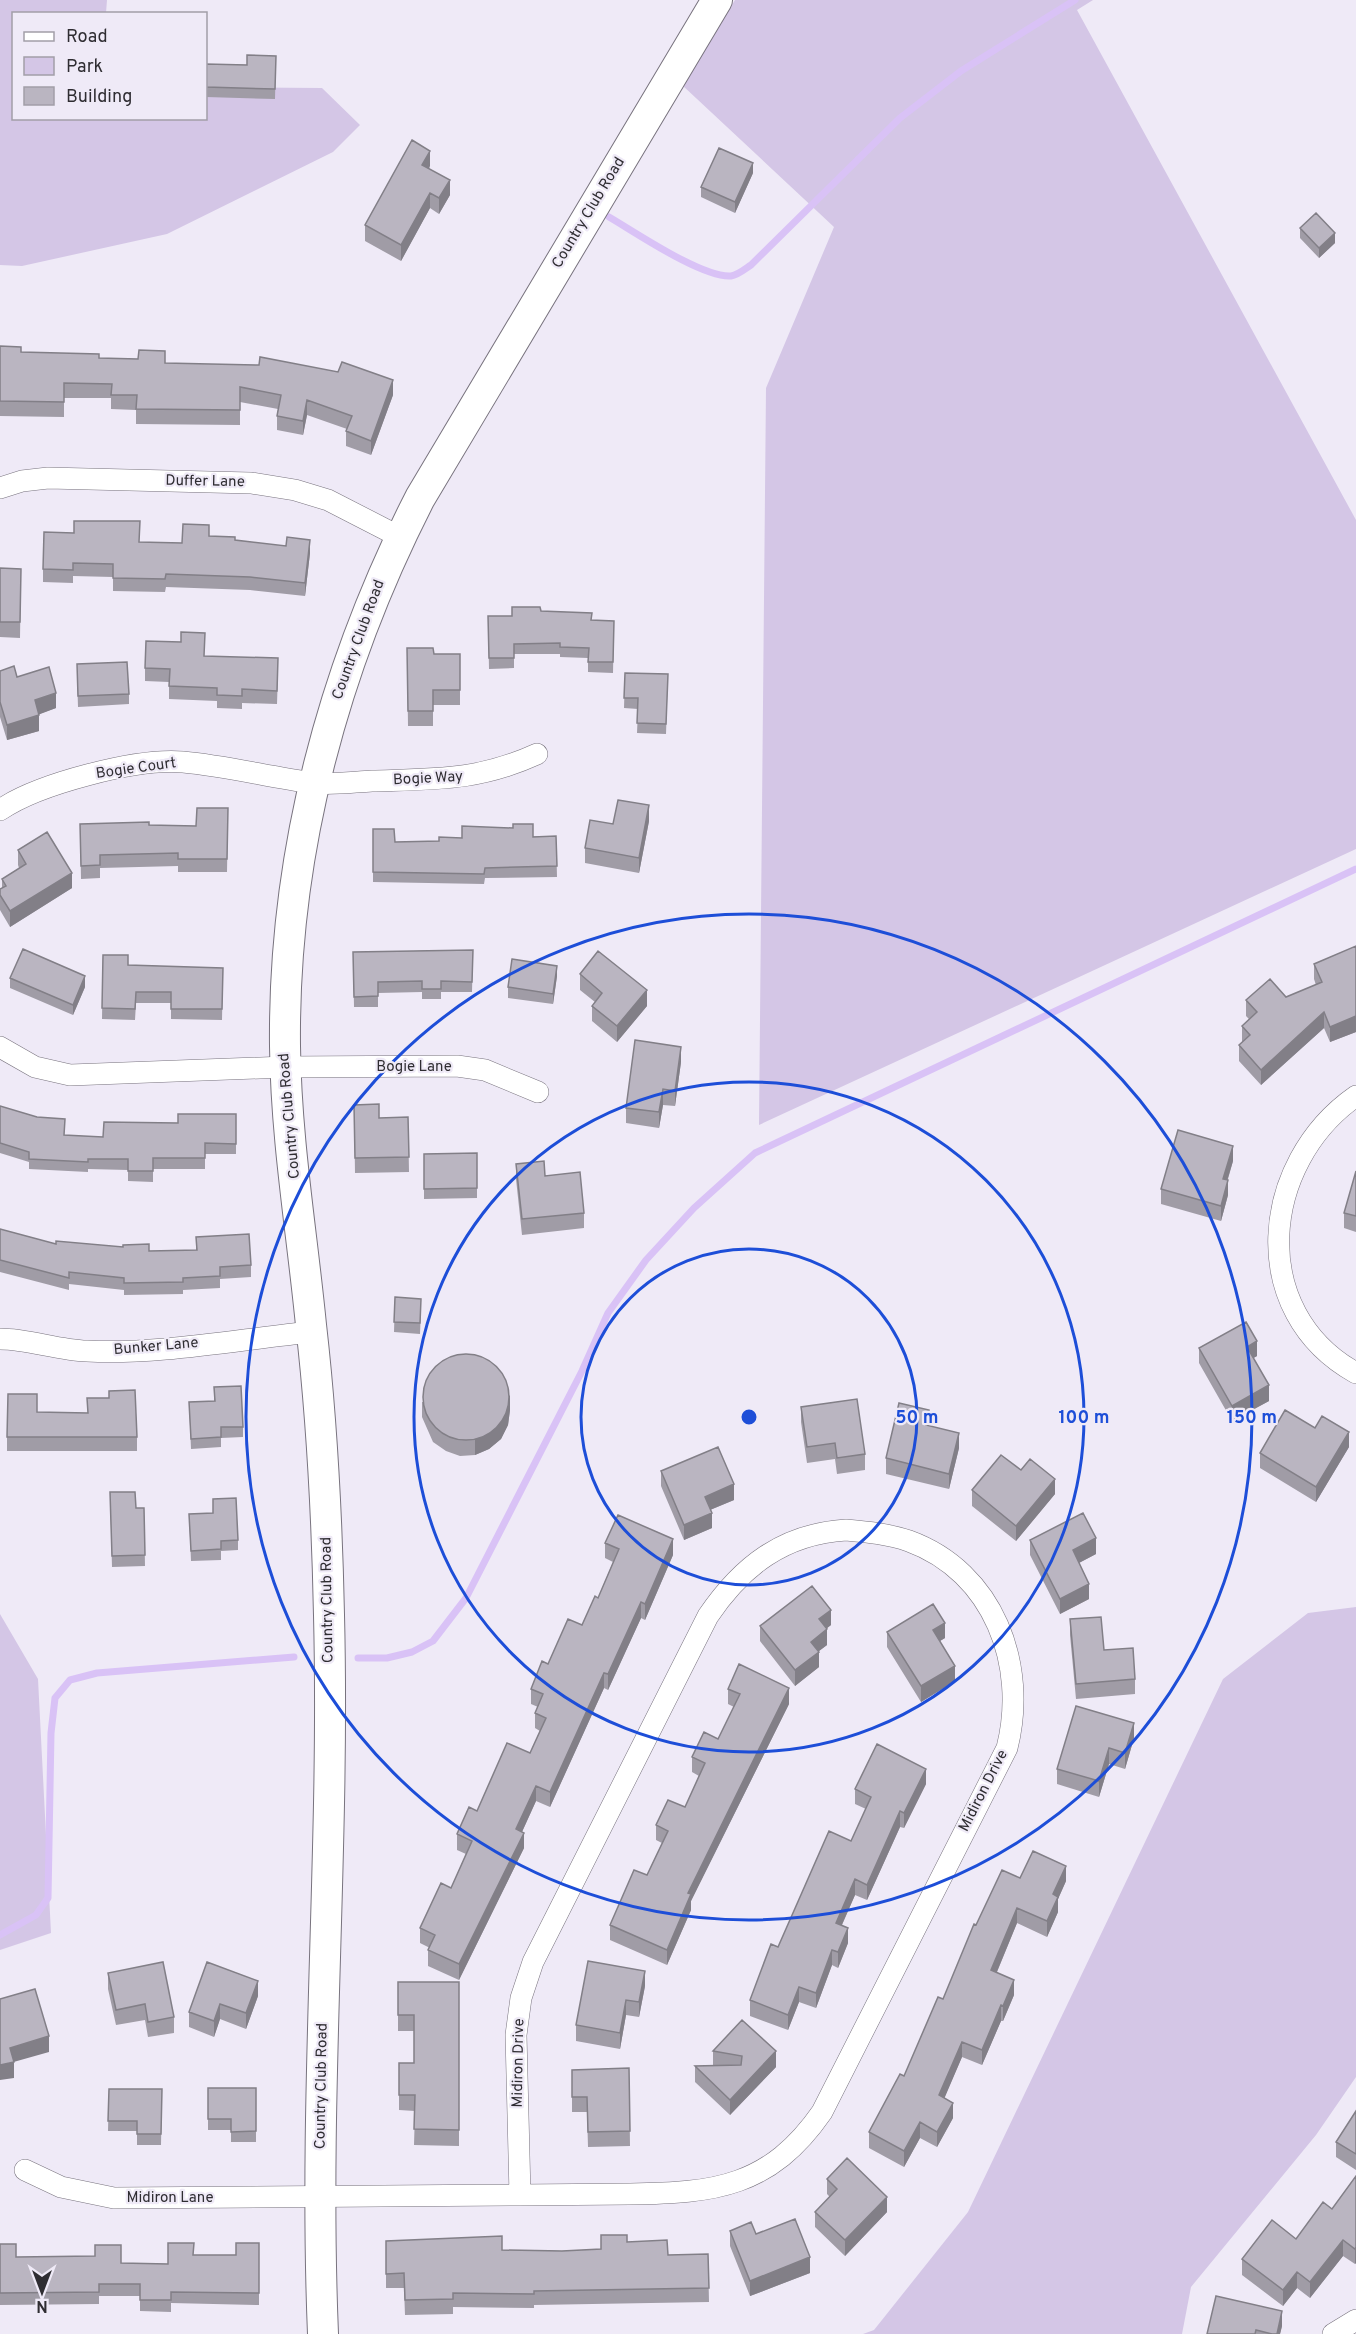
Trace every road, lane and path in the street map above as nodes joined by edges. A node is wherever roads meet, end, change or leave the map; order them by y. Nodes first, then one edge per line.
1 (717, 0) edge
2 (0, 488) edge
3 (400, 537) junction
4 (537, 754) dead end
5 (314, 783) junction
6 (0, 810) edge
7 (0, 1047) edge
8 (285, 1067) junction
9 (538, 1092) dead end
10 (1356, 1096) edge
11 (312, 1332) junction
12 (0, 1339) edge
13 (1356, 1373) edge
14 (25, 2170) dead end
15 (520, 2195) junction
16 (320, 2198) junction
17 (1356, 2320) edge
18 (323, 2334) edge
19 (1333, 2334) edge

1 - 3 street, Country Club Road
2 - 3 street, Duffer Lane
3 - 5 street, Country Club Road
4 - 5 street, Bogie Way
5 - 6 street, Bogie Court
5 - 8 street, Country Club Road
7 - 8 street
8 - 9 street, Bogie Lane
8 - 11 street, Country Club Road
10 - 13 street
11 - 12 street, Bunker Lane
11 - 16 street, Country Club Road
14 - 16 street, Midiron Lane
15 - 15 street, Midiron Drive
15 - 16 street, Midiron Drive
16 - 18 street, Country Club Road
17 - 19 street

